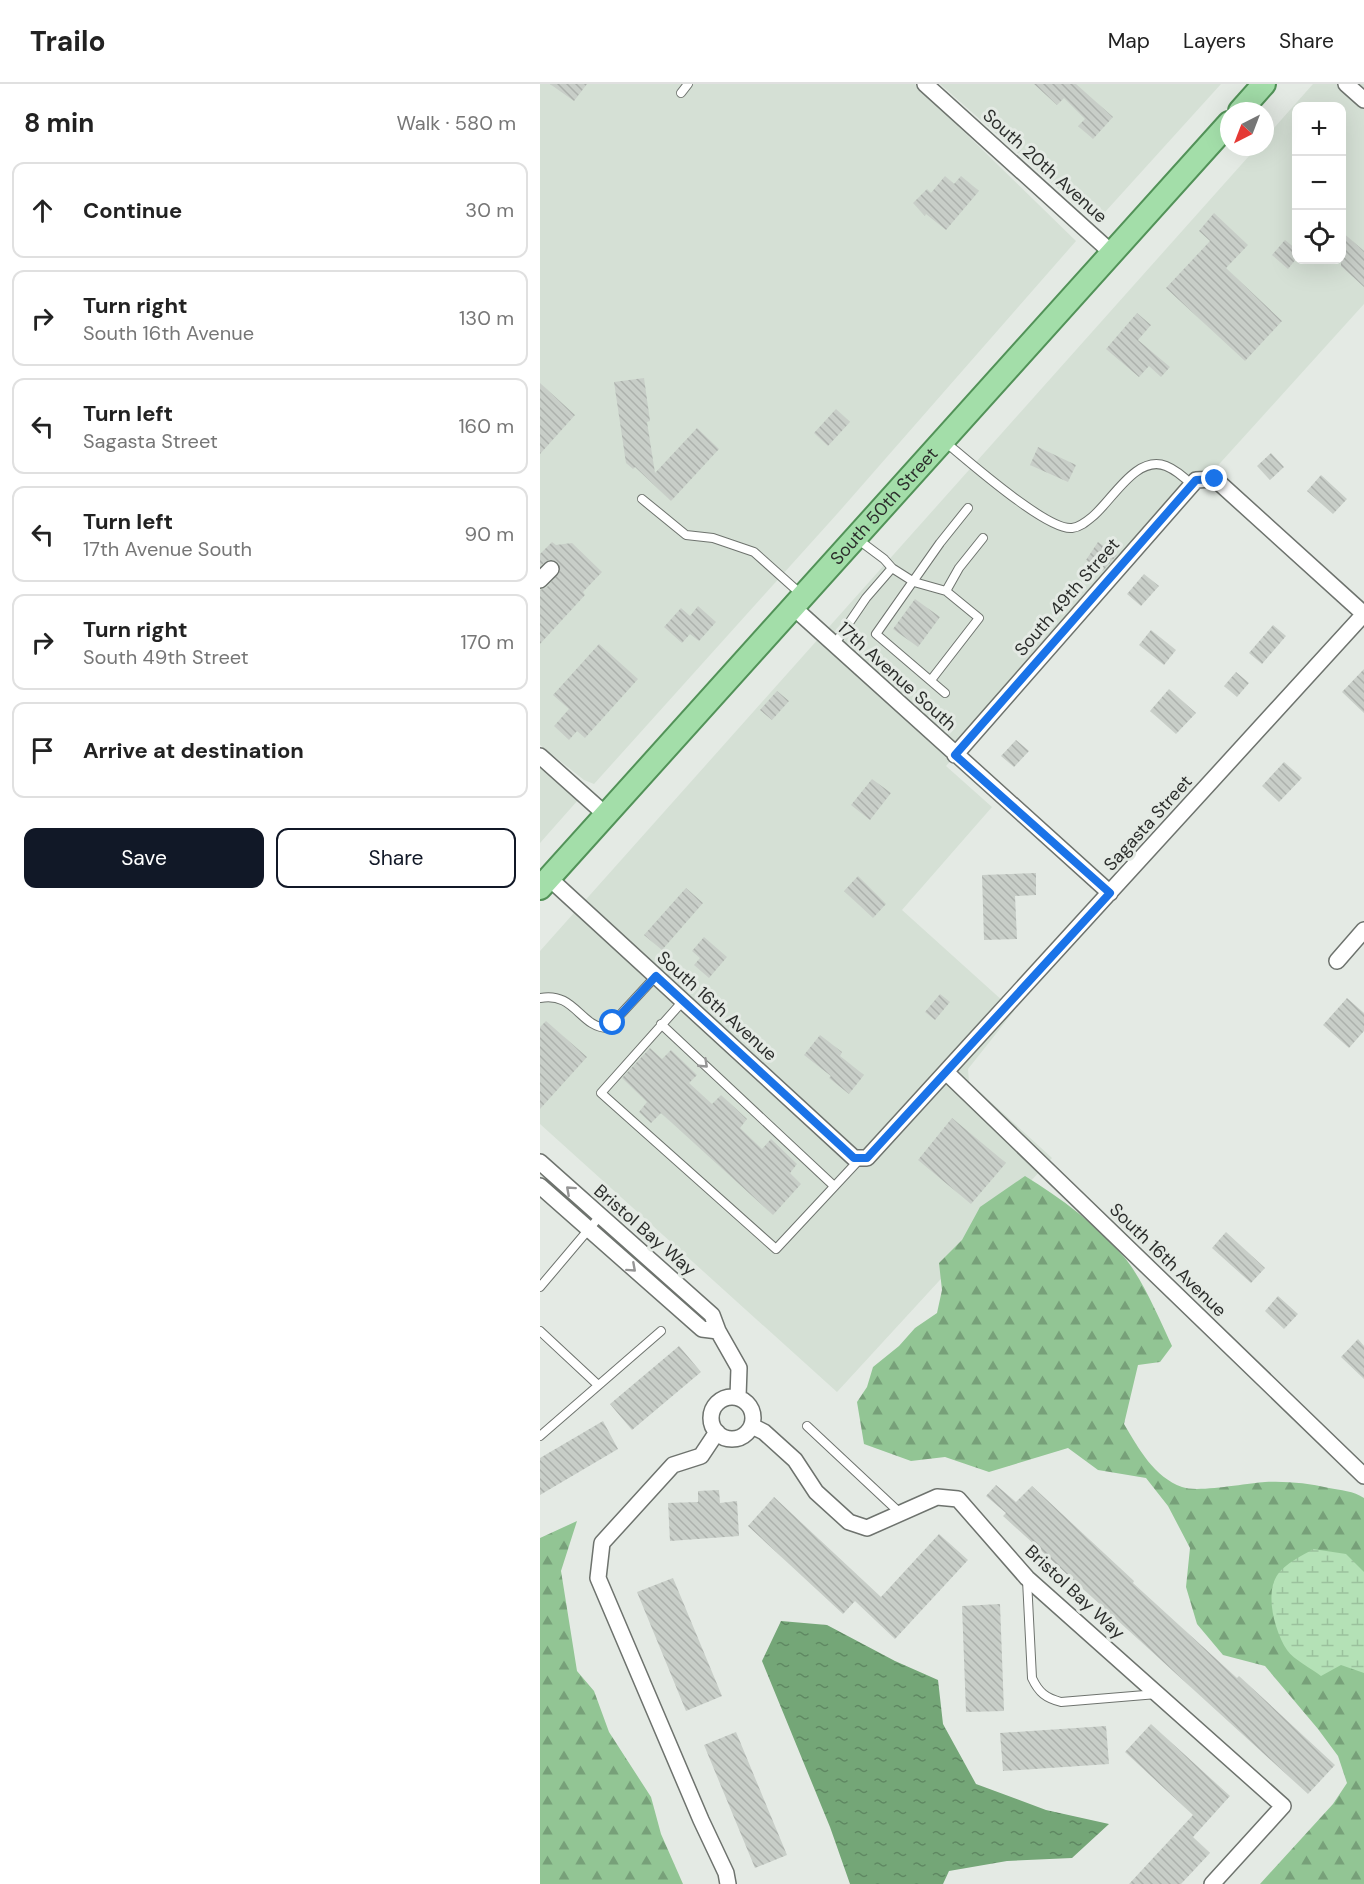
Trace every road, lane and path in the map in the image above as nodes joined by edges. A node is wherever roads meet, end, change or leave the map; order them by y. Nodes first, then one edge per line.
1 (688, 84) edge
2 (926, 84) edge
3 (1264, 84) edge
4 (1346, 84) edge
5 (681, 93) dead end
6 (1364, 100) edge
7 (1248, 102) edge
8 (1220, 133) edge
9 (1112, 253) junction
10 (943, 440) junction
11 (1192, 485) junction
12 (642, 499) dead end
13 (968, 508) dead end
14 (856, 537) junction
15 (983, 538) dead end
16 (892, 568) junction
17 (914, 582) junction
18 (946, 591) junction
19 (798, 602) junction
20 (1364, 614) edge
21 (834, 645) junction
22 (931, 680) junction
23 (945, 693) dead end
24 (955, 755) junction
25 (540, 756) edge
26 (606, 815) junction
27 (544, 883) edge
28 (1110, 893) junction
29 (1364, 930) edge
30 (1337, 960) dead end
31 (656, 976) junction
32 (540, 998) edge
33 (683, 1001) junction
34 (661, 1024) junction
35 (946, 1072) junction
36 (860, 1159) junction
37 (540, 1162) edge
38 (540, 1186) edge
39 (834, 1186) junction
40 (600, 1216) junction
41 (589, 1229) junction
42 (540, 1287) edge
43 (540, 1331) edge
44 (661, 1331) dead end
45 (718, 1331) junction
46 (598, 1385) junction
47 (738, 1397) junction
48 (752, 1426) junction
49 (807, 1426) dead end
50 (717, 1432) junction
51 (540, 1436) edge
52 (1364, 1476) edge
53 (900, 1513) junction
54 (1027, 1578) junction
55 (1158, 1694) junction
56 (728, 1884) edge
57 (1212, 1884) edge

1 - 5 lane
2 - 9 street, South 20th Avenue
3 - 7 main road
4 - 6 street
8 - 9 main road, South 50th Street
9 - 10 main road, South 50th Street
10 - 11 lane
10 - 14 main road, South 50th Street
11 - 20 street
11 - 24 street, South 49th Street
12 - 19 lane
13 - 17 lane
14 - 16 lane
14 - 19 main road, South 50th Street
15 - 18 lane
16 - 17 lane
16 - 21 lane
17 - 18 lane
17 - 22 lane
18 - 22 lane
19 - 21 street, 17th Avenue South
19 - 26 main road, South 50th Street
20 - 28 street, Sagasta Street
21 - 24 street, 17th Avenue South
22 - 23 lane
24 - 28 street, 17th Avenue South
25 - 26 street
26 - 27 main road, South 50th Street
27 - 31 street, South 16th Avenue
28 - 35 street, Sagasta Street
29 - 30 street
31 - 32 lane
31 - 33 street, South 16th Avenue
33 - 34 lane
33 - 36 street, South 16th Avenue
34 -> 39 lane
34 - 39 lane
35 - 36 street, Sagasta Street
35 - 52 street, South 16th Avenue
36 - 39 lane
40 -> 37 street, Bristol Bay Way
38 - 41 street, Bristol Bay Way
40 - 41 lane
40 - 45 street, Bristol Bay Way
41 - 42 lane
41 -> 45 street, Bristol Bay Way
43 - 46 lane
44 - 46 lane
45 - 47 street, Bristol Bay Way
46 - 51 lane
47 - 48 street
47 - 50 street
48 - 50 street
48 - 53 street, Bristol Bay Way
49 - 53 lane
50 - 56 street
53 - 54 street, Bristol Bay Way
54 - 55 street, Bristol Bay Way
54 - 55 lane
55 - 57 street, Bristol Bay Way

